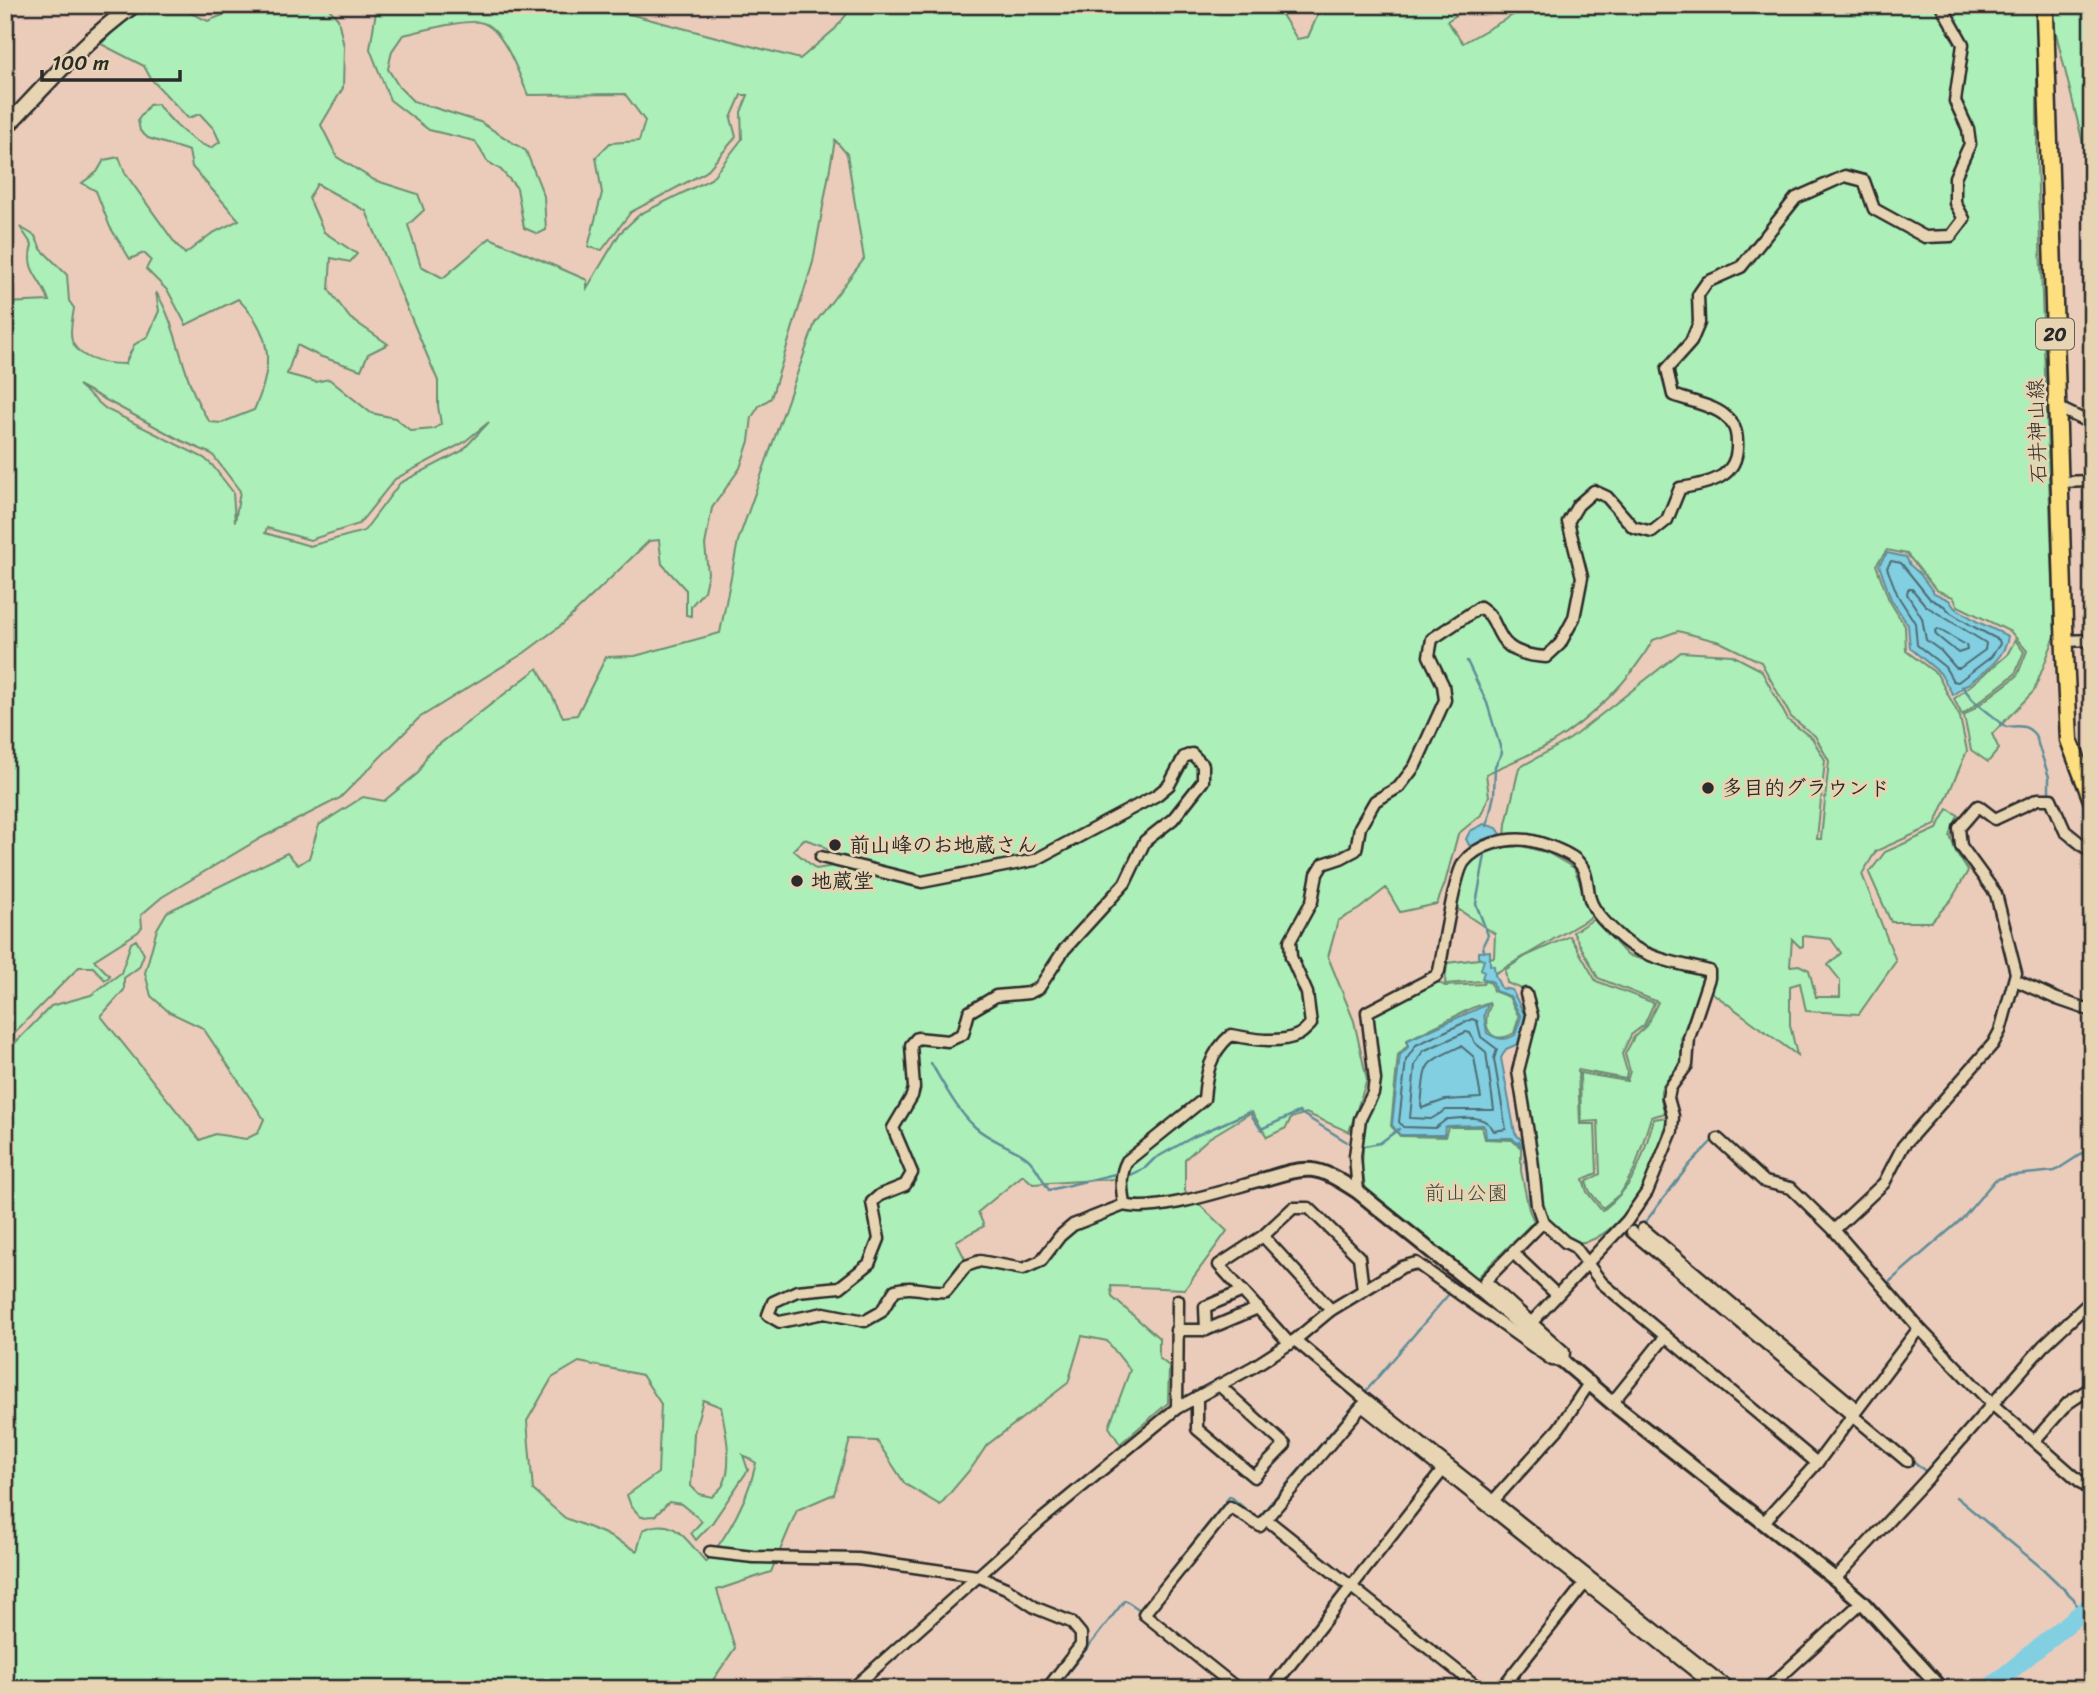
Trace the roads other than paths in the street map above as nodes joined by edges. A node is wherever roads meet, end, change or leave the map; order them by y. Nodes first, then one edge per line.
1 (134, 5) edge
2 (1941, 5) edge
3 (2045, 15) dead end
4 (5, 128) edge
5 (2057, 407) junction
6 (2092, 424) edge
7 (2092, 481) edge
8 (2059, 482) junction
9 (2092, 640) edge
10 (2064, 641) junction
11 (2092, 800) edge
12 (2092, 853) edge
13 (821, 857) dead end
14 (2015, 980) junction
15 (1526, 994) dead end
16 (2092, 1011) edge
17 (1718, 1139) dead end
18 (1262, 1180) joint
19 (1358, 1192) junction
20 (1124, 1205) junction
21 (1543, 1222) junction
22 (1834, 1230) junction
23 (1638, 1231) dead end
24 (1263, 1236) junction
25 (1513, 1253) junction
26 (1586, 1263) junction
27 (1363, 1290) junction
28 (1243, 1291) junction
29 (1556, 1294) junction
30 (1178, 1300) dead end
31 (2091, 1302) edge
32 (1258, 1308) junction
33 (1331, 1310) junction
34 (1532, 1322) junction
35 (1919, 1328) junction
36 (1176, 1329) junction
37 (1206, 1330) junction
38 (1665, 1337) junction
39 (1292, 1342) junction
40 (1563, 1361) junction
41 (1590, 1382) junction
42 (1219, 1385) junction
43 (2092, 1387) edge
44 (1197, 1397) junction
45 (1612, 1402) junction
46 (1992, 1404) junction
47 (1177, 1408) junction
48 (1855, 1412) junction
49 (2035, 1440) junction
50 (1907, 1461) dead end
51 (1817, 1463) junction
52 (1444, 1467) junction
53 (2092, 1492) edge
54 (1493, 1501) junction
55 (1266, 1519) junction
56 (1764, 1522) junction
57 (709, 1552) dead end
58 (977, 1576) junction
59 (1835, 1579) junction
60 (1585, 1583) junction
61 (1352, 1586) junction
62 (1862, 1602) junction
63 (852, 1689) edge
64 (1047, 1689) edge
65 (1238, 1689) edge
66 (1271, 1689) edge
67 (1480, 1689) edge
68 (1501, 1689) edge
69 (1717, 1689) edge
70 (1730, 1689) edge
71 (1768, 1689) edge
72 (1942, 1689) edge

1 - 4 main road
2 - 20 street
3 - 5 main road, 石井神山線 / 20
5 - 6 street
5 - 8 main road, 石井神山線 / 20
7 - 8 street
8 - 10 main road, 石井神山線 / 20
9 - 10 street
10 - 11 main road, 石井神山線 / 20
12 - 14 street
13 - 20 street
14 - 16 street
14 - 22 street
15 - 21 street
17 - 22 street
18 - 19 street
18 - 20 street
19 - 26 street
19 - 40 street
21 - 25 street
21 - 26 street
22 - 35 street
23 - 48 street
24 - 27 street
24 - 28 street
24 - 33 street
25 - 29 street
25 - 34 street
26 - 29 street
26 - 38 street
27 - 33 street
27 - 40 street
28 - 32 street
28 - 37 street
29 - 34 street
30 - 36 street
31 - 46 street
32 - 37 street
32 - 39 street
33 - 39 street
34 - 40 street
35 - 46 street
35 - 48 street
36 - 37 street
36 - 47 street
38 - 45 street
38 - 51 street
39 - 42 street
39 - 52 street
40 - 41 street
41 - 45 street
41 - 54 street
42 - 44 street
42 - 44 street
43 - 49 street
44 - 47 street
45 - 56 street
46 - 49 street
46 - 59 street
47 - 58 street
48 - 50 street
48 - 51 street
49 - 53 street
51 - 56 street
52 - 54 street
52 - 55 street
52 - 60 street
52 - 61 street
54 - 70 street
55 - 61 street
55 - 65 street
56 - 59 street
57 - 58 street
58 - 63 street
58 - 64 street
59 - 62 street
60 - 68 street
60 - 69 street
61 - 66 street
61 - 67 street
62 - 71 street
62 - 72 street

